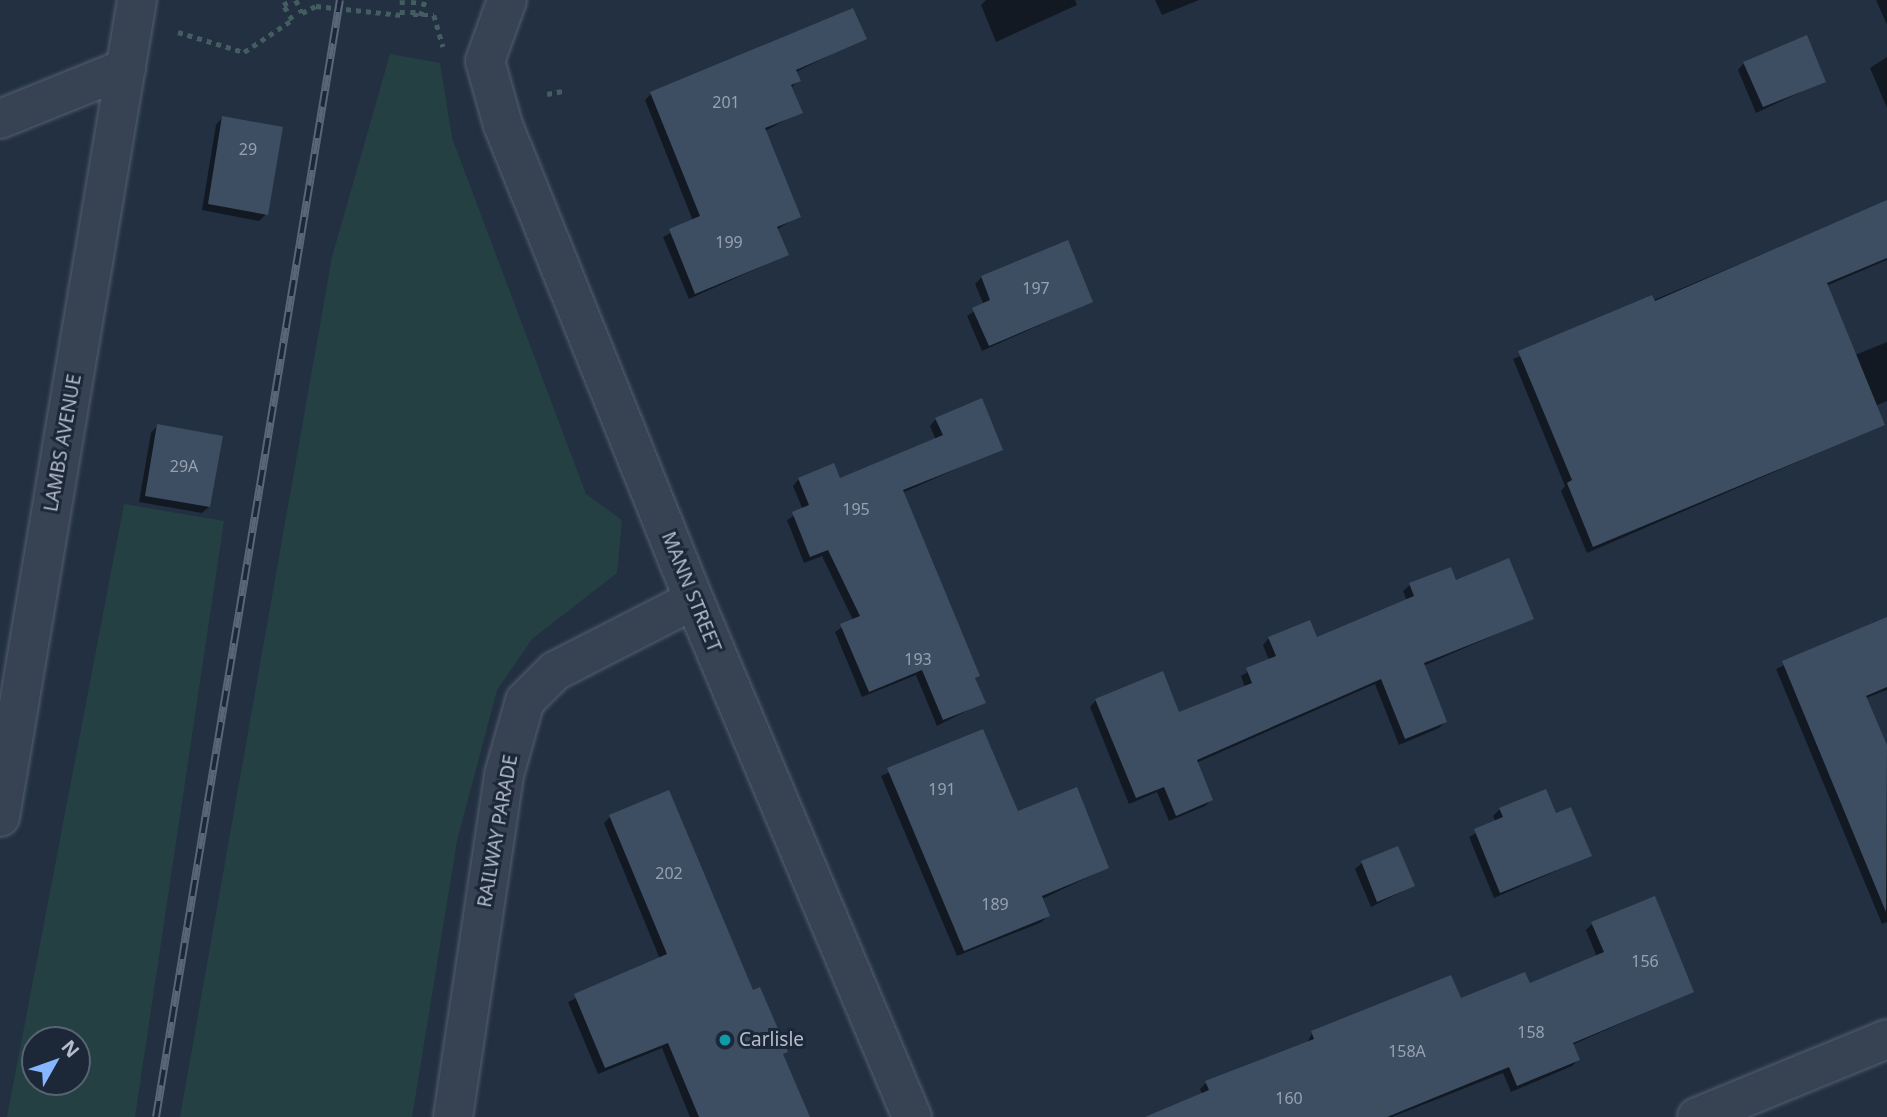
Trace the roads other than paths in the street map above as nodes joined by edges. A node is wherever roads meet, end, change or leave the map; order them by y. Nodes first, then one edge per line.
1 (137, 0) edge
2 (507, 0) edge
3 (126, 68) junction
4 (0, 119) edge
5 (694, 600) junction
6 (0, 817) edge
7 (1887, 1039) edge
8 (453, 1117) edge
9 (912, 1117) edge
10 (1697, 1117) edge

1 - 3 street
2 - 5 street, MANN STREET
3 - 4 street
3 - 6 street, LAMBS AVENUE
5 - 8 street, RAILWAY PARADE
5 - 9 street, MANN STREET
7 - 10 street

